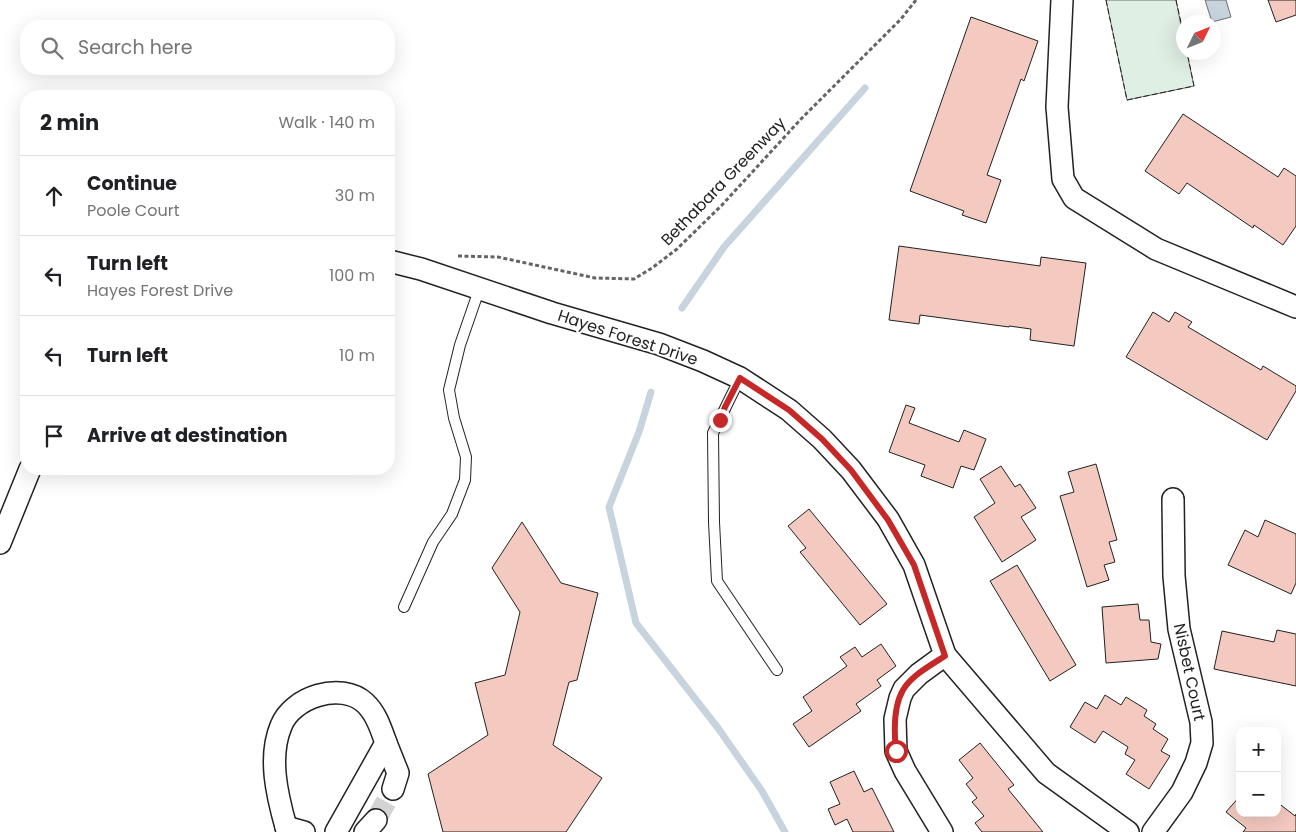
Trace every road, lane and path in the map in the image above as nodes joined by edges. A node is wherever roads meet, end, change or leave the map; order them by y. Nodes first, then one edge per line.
1 (916, 0) edge
2 (1062, 0) edge
3 (454, 256) dead end
4 (395, 263) edge
5 (479, 290) junction
6 (1296, 307) edge
7 (740, 378) junction
8 (28, 475) edge
9 (1173, 499) dead end
10 (0, 543) edge
11 (404, 607) dead end
12 (945, 656) junction
13 (777, 670) dead end
14 (386, 743) junction
15 (393, 789) tunnel mouth
16 (291, 830) edge
17 (336, 832) edge
18 (942, 832) edge
19 (1128, 832) edge
20 (1153, 832) edge

1 - 3 path, Bethabara Greenway
2 - 6 street
4 - 5 street, Hayes Forest Drive
5 - 7 street, Hayes Forest Drive
5 - 11 lane
7 - 12 street, Hayes Forest Drive
7 - 13 lane
8 - 10 street
9 - 20 street, Nisbet Court
12 - 18 street
12 - 19 street, Hayes Forest Drive
14 - 15 street
14 - 16 street
14 - 17 street

